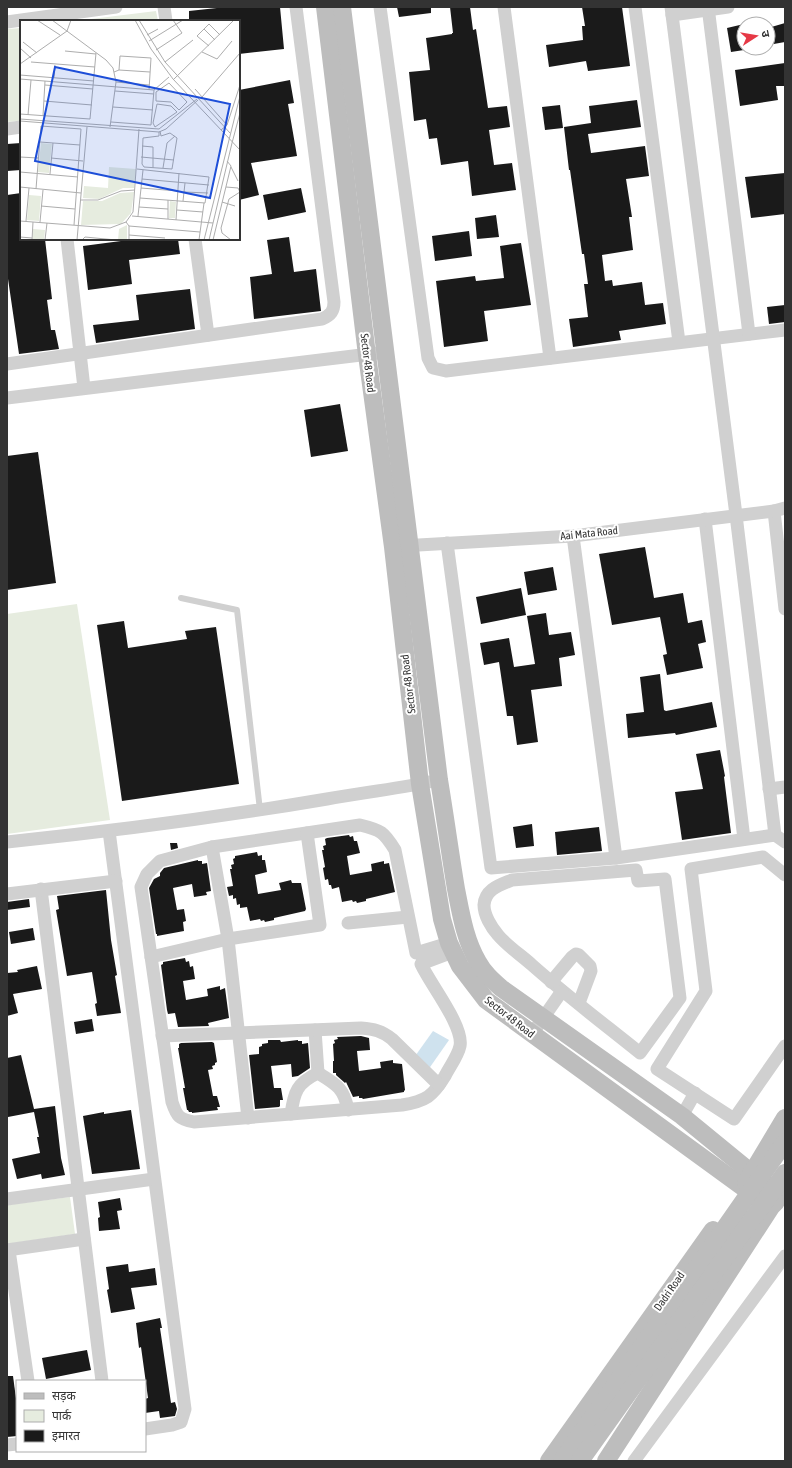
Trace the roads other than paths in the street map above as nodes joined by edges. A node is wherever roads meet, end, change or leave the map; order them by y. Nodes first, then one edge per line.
1 (116, 7) edge
2 (164, 7) edge
3 (296, 7) edge
4 (324, 7) edge
5 (342, 7) edge
6 (380, 7) edge
7 (504, 7) edge
8 (635, 7) edge
9 (728, 7) edge
10 (708, 9) edge
11 (671, 11) edge
12 (31, 13) edge
13 (166, 20) edge
14 (7, 22) edge
15 (20, 127) edge
16 (7, 129) edge
17 (67, 240) edge
18 (195, 240) edge
19 (785, 330) edge
20 (749, 334) junction
21 (208, 335) junction
22 (714, 338) junction
23 (679, 342) junction
24 (386, 352) junction
25 (80, 354) junction
26 (367, 355) junction
27 (550, 358) junction
28 (7, 364) edge
29 (84, 388) junction
30 (7, 398) edge
31 (779, 509) edge
32 (736, 515) junction
33 (705, 520) junction
34 (573, 536) junction
35 (447, 543) junction
36 (401, 546) junction
37 (181, 598) dead end
38 (785, 609) edge
39 (439, 780) junction
40 (420, 784) junction
41 (785, 787) edge
42 (770, 789) junction
43 (260, 810) junction
44 (109, 831) junction
45 (307, 833) junction
46 (780, 838) edge
47 (744, 839) junction
48 (7, 842) edge
49 (212, 847) junction
50 (616, 858) junction
51 (785, 875) edge
52 (116, 881) junction
53 (41, 890) junction
54 (7, 894) edge
55 (408, 917) junction
56 (348, 923) dead end
57 (228, 939) junction
58 (451, 948) junction
59 (151, 957) junction
60 (551, 982) junction
61 (562, 991) junction
62 (579, 1003) junction
63 (543, 1018) junction
64 (315, 1030) junction
65 (238, 1034) junction
66 (532, 1034) junction
67 (162, 1036) junction
68 (785, 1046) edge
69 (318, 1073) junction
70 (439, 1085) junction
71 (695, 1093) junction
72 (348, 1110) junction
73 (291, 1114) junction
74 (682, 1116) junction
75 (248, 1118) junction
76 (785, 1118) edge
77 (785, 1142) edge
78 (785, 1173) edge
79 (154, 1179) junction
80 (748, 1180) junction
81 (78, 1189) junction
82 (779, 1198) edge
83 (7, 1199) edge
84 (84, 1239) junction
85 (8, 1250) edge
86 (785, 1256) edge
87 (614, 1369) junction
88 (28, 1380) edge
89 (102, 1380) edge
90 (650, 1395) junction
91 (146, 1429) edge
92 (565, 1438) junction
93 (549, 1461) edge
94 (562, 1461) edge
95 (580, 1461) edge
96 (595, 1461) edge
97 (606, 1461) edge
98 (634, 1461) edge

1 - 12 street
2 - 13 street
3 - 21 street
4 - 26 street, Sector 48 Road
5 - 24 street, Sector 48 Road
6 - 27 street
7 - 27 street
8 - 23 street
9 - 10 street
10 - 11 street
10 - 20 street
11 - 22 street
12 - 14 street
15 - 16 street
17 - 25 street
18 - 21 street
19 - 20 street
20 - 22 street
21 - 25 street
22 - 23 street
22 - 32 street
23 - 27 street
24 - 26 street
24 - 36 street, Sector 48 Road
25 - 28 street
25 - 29 street
26 - 29 street
26 - 36 street, Sector 48 Road
29 - 30 street
31 - 32 street, Aai Mata Road
31 - 38 street
32 - 33 street, Aai Mata Road
32 - 42 street
33 - 34 street, Aai Mata Road
33 - 47 street
34 - 35 street, Aai Mata Road
34 - 50 street
35 - 36 street, Aai Mata Road
35 - 50 street
36 - 39 street, Sector 48 Road
36 - 40 street, Sector 48 Road
37 - 43 lane
39 - 40 street
39 - 63 street, Sector 48 Road
40 - 43 street
40 - 58 street, Sector 48 Road
41 - 42 street
42 - 46 street
43 - 44 street
44 - 48 street
44 - 52 street
45 - 49 street
45 - 55 street
45 - 57 street
46 - 47 street
47 - 50 street
49 - 57 street
49 - 59 street
51 - 71 street
52 - 53 street
52 - 79 street
53 - 54 street
53 - 81 street
55 - 56 street
55 - 58 street
57 - 59 street
57 - 65 street
58 - 66 street, Sector 48 Road
58 - 70 street
59 - 67 street
60 - 61 street
60 - 62 street
60 - 62 street
61 - 62 street
61 - 63 street
63 - 66 street
63 - 74 street, Sector 48 Road
64 - 65 street
64 - 69 street
64 - 70 street
65 - 67 street
65 - 75 street
66 - 80 street, Sector 48 Road
67 - 75 street
68 - 71 street
69 - 72 street
69 - 73 street
70 - 72 street
71 - 74 street
72 - 73 street
73 - 75 street
74 - 80 street, Sector 48 Road
76 - 80 street, Dadri Road
77 - 94 street, bridge
78 - 95 street, bridge
79 - 81 street
79 - 91 street
80 - 82 street, Sector 48 Road
80 - 87 street, Dadri Road
81 - 83 street
81 - 84 street
82 - 90 street
84 - 85 street
84 - 89 street
85 - 88 street
86 - 98 street
87 - 90 street
87 - 92 street, Dadri Road
90 - 97 street
92 - 93 street, Dadri Road
92 - 96 street

